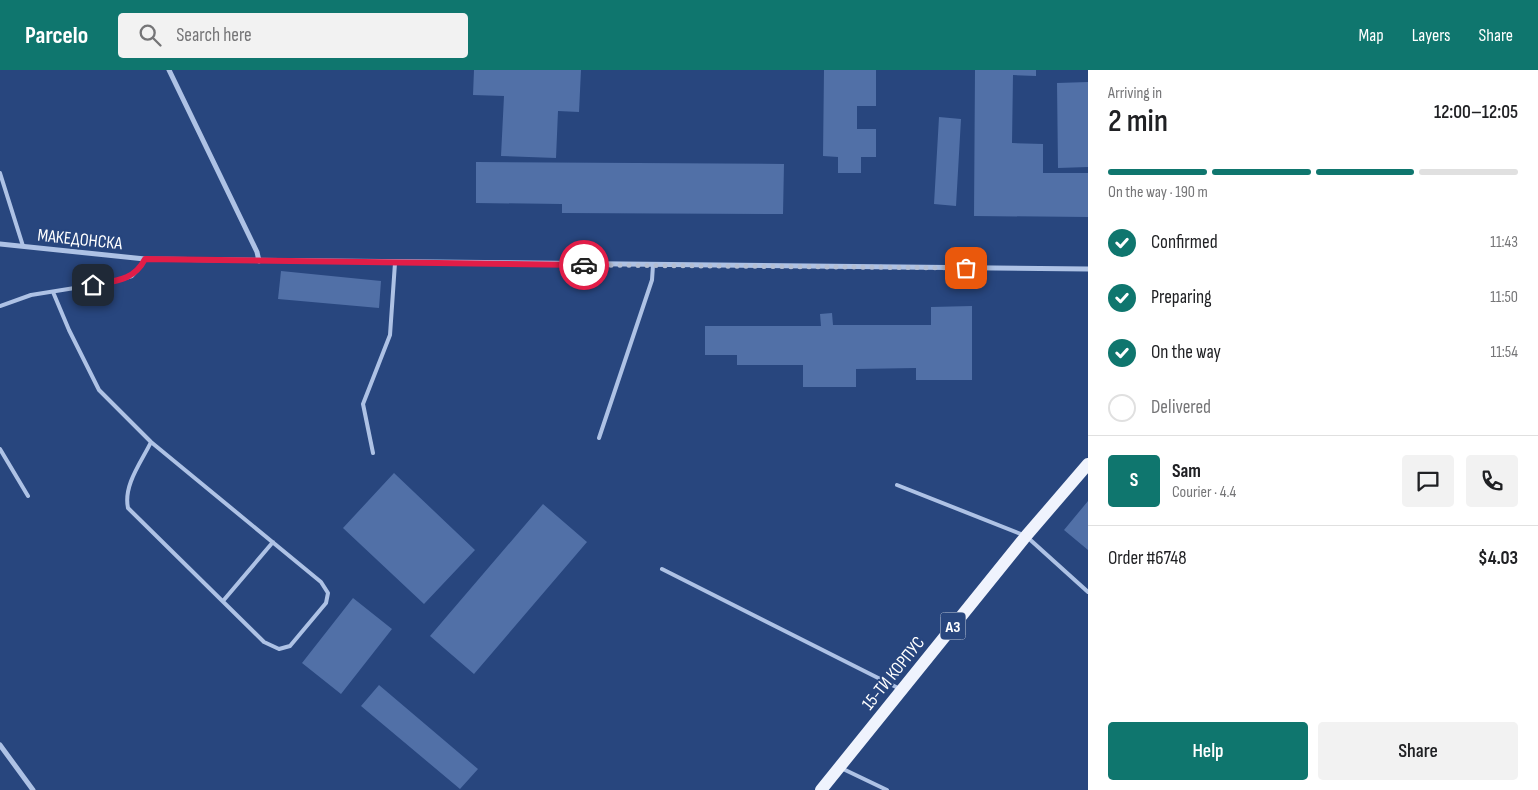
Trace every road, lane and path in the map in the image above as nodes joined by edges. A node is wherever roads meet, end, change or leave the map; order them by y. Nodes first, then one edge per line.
1 (169, 70) edge
2 (0, 173) edge
3 (0, 244) edge
4 (23, 246) junction
5 (145, 259) junction
6 (259, 261) junction
7 (394, 263) junction
8 (652, 265) junction
9 (1088, 269) edge
10 (53, 292) junction
11 (0, 306) edge
12 (599, 438) dead end
13 (151, 442) junction
14 (0, 449) edge
15 (373, 453) dead end
16 (1088, 464) edge
17 (898, 485) dead end
18 (28, 496) dead end
19 (1026, 536) junction
20 (272, 542) junction
21 (662, 569) dead end
22 (1088, 592) edge
23 (223, 602) junction
24 (902, 690) junction
25 (0, 745) edge
26 (839, 767) junction
27 (33, 790) edge
28 (821, 790) edge
29 (887, 790) edge

1 - 6 street
2 - 4 lane
3 - 4 street, МАКЕДОНСКА
4 - 5 street, МАКЕДОНСКА
5 - 6 street, МАКЕДОНСКА
5 - 10 lane
6 - 7 street, МАКЕДОНСКА
7 - 8 street, МАКЕДОНСКА
7 - 15 lane
8 - 9 street, МАКЕДОНСКА
8 - 12 lane
10 - 11 lane
10 - 13 lane
13 - 20 lane
13 - 23 lane
14 - 18 lane
16 - 19 main road, 15-ТИ КОРПУС / A3
17 - 19 lane
19 - 22 lane
19 - 24 main road, 15-ТИ КОРПУС / A3
20 - 23 lane
20 - 23 lane
21 - 24 lane
24 - 26 main road, 15-ТИ КОРПУС / A3
25 - 27 street
26 - 28 main road, 15-ТИ КОРПУС / A3
26 - 29 lane

